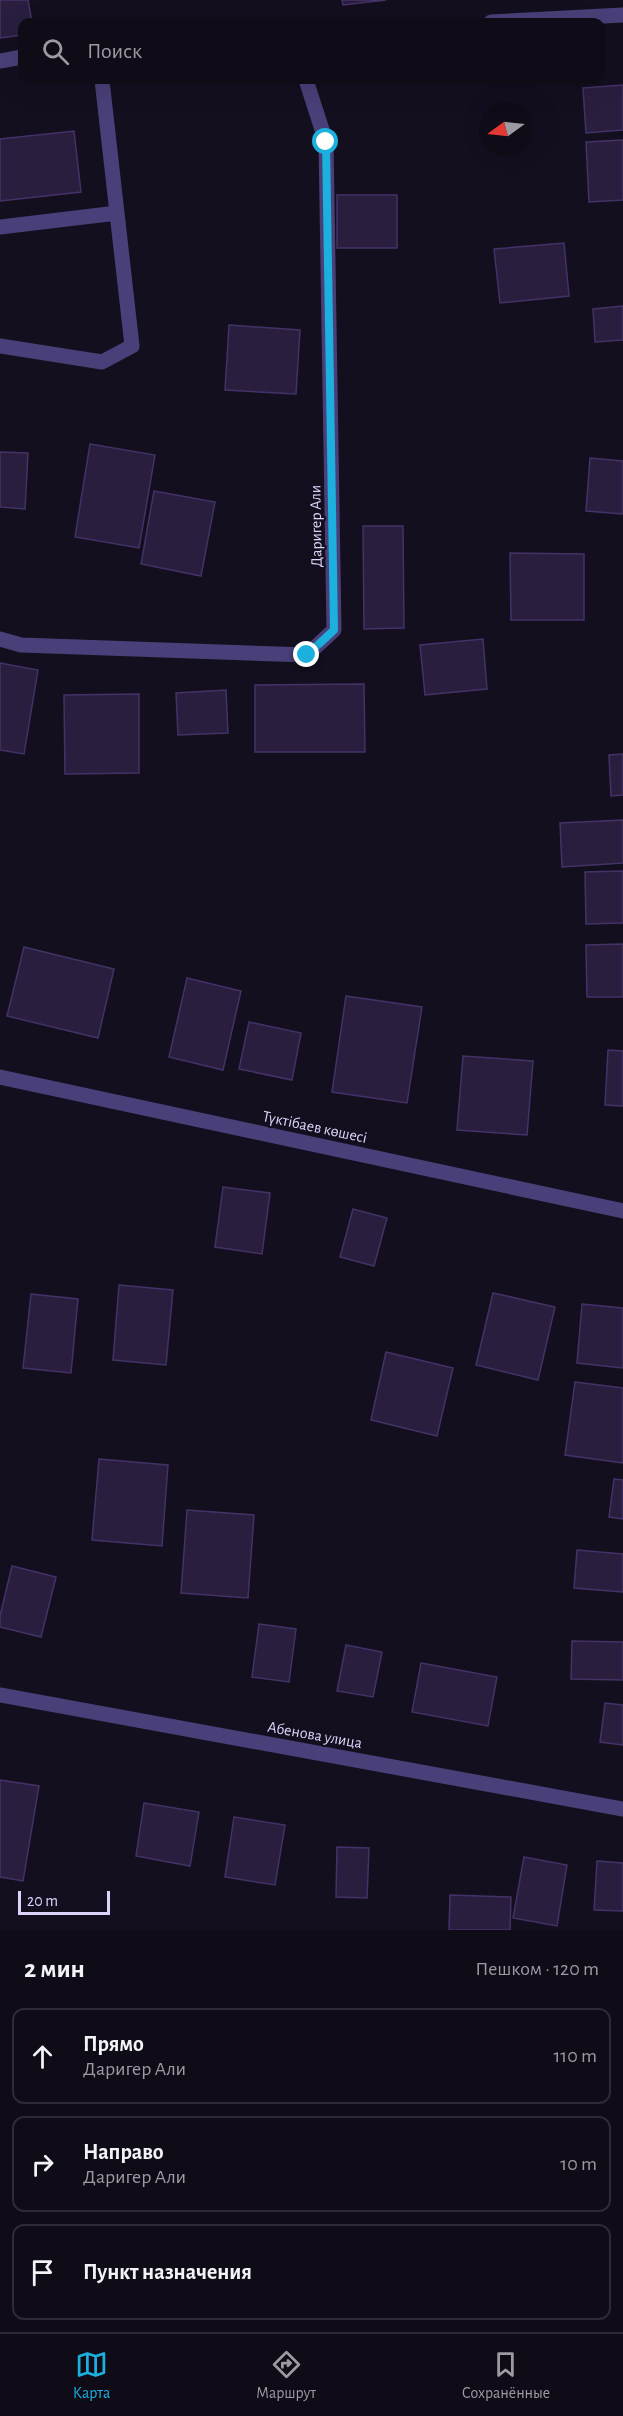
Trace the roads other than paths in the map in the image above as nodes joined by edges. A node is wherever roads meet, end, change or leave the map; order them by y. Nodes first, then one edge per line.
1 (623, 15) edge
2 (566, 18) edge
3 (18, 58) edge
4 (0, 61) edge
5 (102, 84) edge
6 (307, 84) edge
7 (117, 213) junction
8 (0, 227) edge
9 (0, 346) edge
10 (0, 639) edge
11 (0, 1077) edge
12 (623, 1211) edge
13 (0, 1695) edge
14 (623, 1809) edge

1 - 2 street
3 - 4 street
5 - 7 street
6 - 10 street, Даригер Али
7 - 8 street
7 - 9 street
11 - 12 street, Түктібаев көшесі
13 - 14 street, Абенова улица

